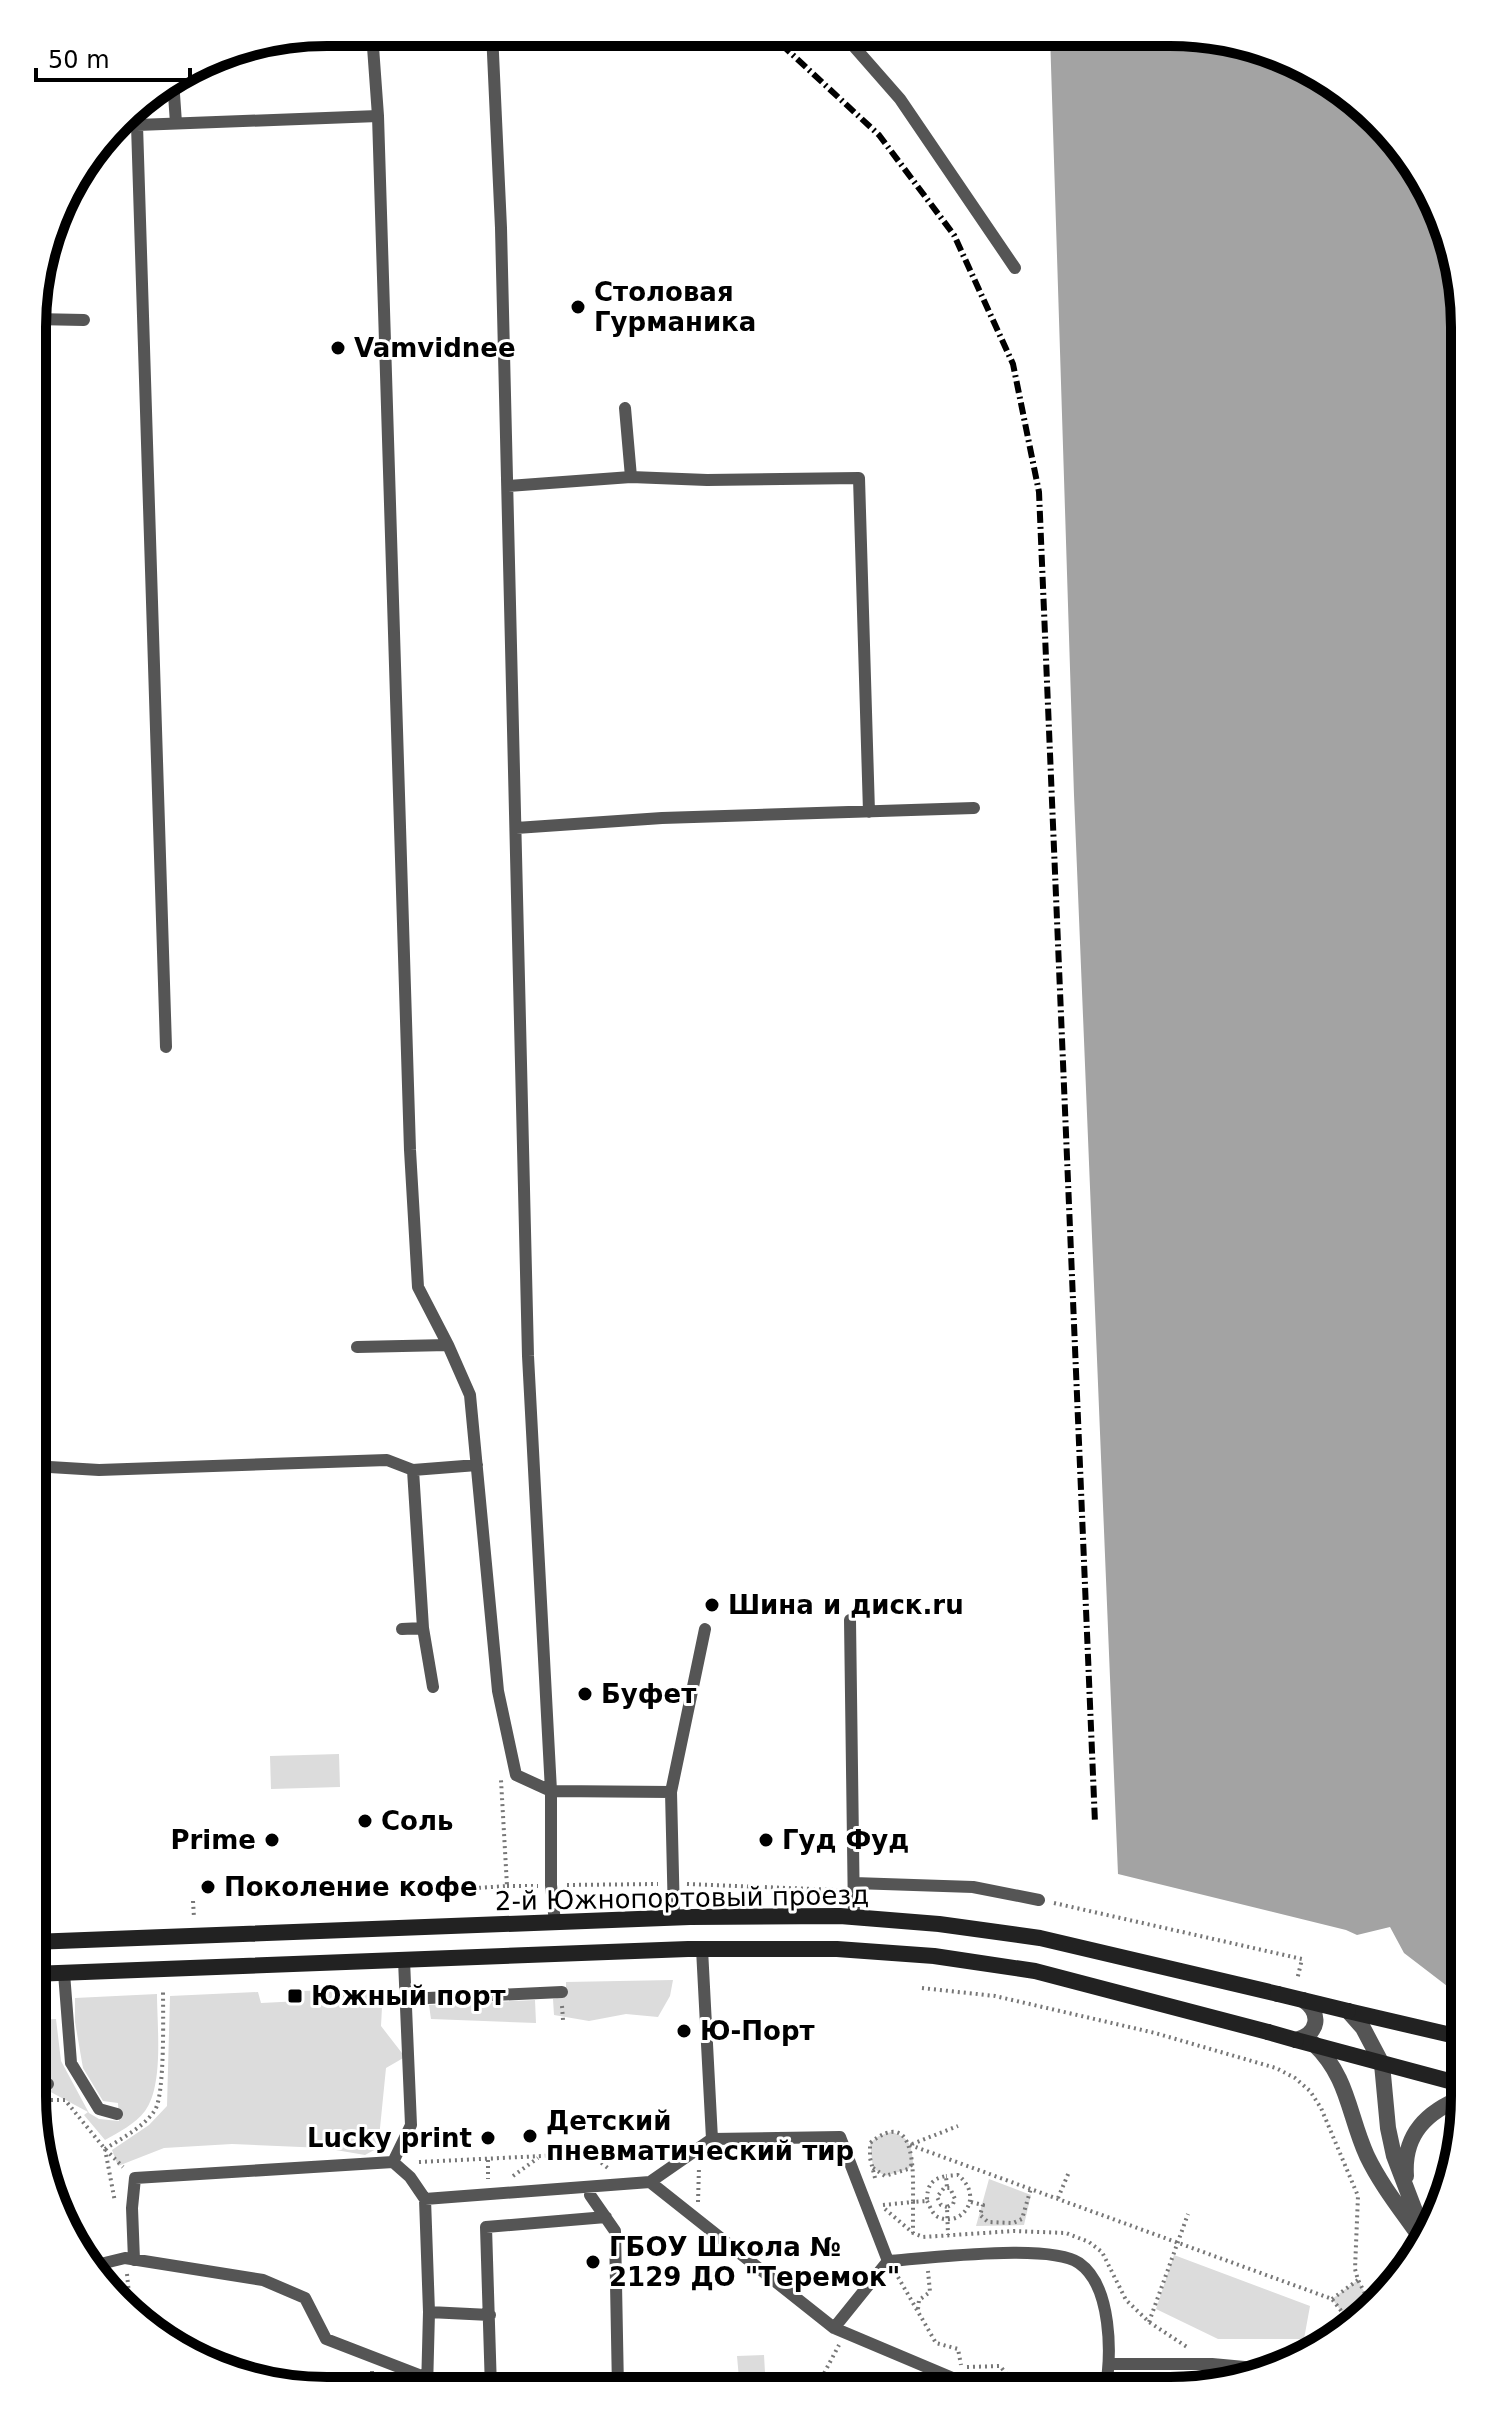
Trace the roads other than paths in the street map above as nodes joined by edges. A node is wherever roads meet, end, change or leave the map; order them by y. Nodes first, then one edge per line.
1 (854, 46) edge
2 (373, 47) edge
3 (493, 47) edge
4 (174, 91) edge
5 (378, 116) junction
6 (176, 123) junction
7 (1015, 268) dead end
8 (46, 319) edge
9 (84, 320) dead end
10 (625, 408) dead end
11 (631, 477) junction
12 (508, 486) junction
13 (974, 808) dead end
14 (869, 812) junction
15 (516, 828) junction
16 (166, 1047) dead end
17 (448, 1345) junction
18 (357, 1347) dead end
19 (477, 1465) junction
20 (46, 1467) edge
21 (413, 1470) junction
22 (850, 1620) dead end
23 (423, 1628) junction
24 (402, 1629) dead end
25 (705, 1629) dead end
26 (433, 1687) dead end
27 (551, 1791) junction
28 (671, 1792) junction
29 (854, 1883) junction
30 (1039, 1900) road end
31 (674, 1917) junction
32 (854, 1917) junction
33 (555, 1922) junction
34 (46, 1941) edge
35 (702, 1949) junction
36 (404, 1960) junction
37 (64, 1973) junction
38 (46, 1974) edge
39 (562, 1992) dead end
40 (406, 1999) junction
41 (1303, 2000) junction
42 (1348, 2011) junction
43 (1450, 2035) edge
44 (1296, 2040) junction
45 (1314, 2044) junction
46 (1382, 2064) junction
47 (1450, 2081) edge
48 (1450, 2102) edge
49 (117, 2114) dead end
50 (712, 2139) junction
51 (393, 2162) junction
52 (650, 2182) junction
53 (1407, 2189) junction
54 (590, 2195) dead end
55 (425, 2199) junction
56 (1408, 2210) junction
57 (606, 2217) junction
58 (1418, 2228) edge
59 (134, 2260) junction
60 (888, 2261) junction
61 (102, 2264) edge
62 (429, 2312) junction
63 (490, 2315) junction
64 (834, 2328) junction
65 (1110, 2364) junction
66 (1243, 2367) edge
67 (413, 2377) edge
68 (427, 2377) edge
69 (491, 2377) edge
70 (618, 2377) edge
71 (950, 2377) edge
72 (1108, 2377) edge

1 - 7 lane
2 - 5 lane
3 - 12 lane
4 - 6 lane
5 - 6 lane
5 - 17 lane
6 - 16 lane
8 - 9 lane
10 - 11 lane
11 - 12 lane
11 - 14 lane
12 - 15 lane
13 - 14 lane
14 - 15 lane
15 - 27 lane
17 - 18 lane
17 - 19 lane
19 - 21 lane
19 - 27 lane
20 - 21 lane
21 - 23 lane
22 - 29 lane
23 - 24 lane
23 - 26 lane
25 - 28 lane
27 - 28 lane
27 - 33 lane
28 - 31 lane
29 - 30 lane
29 - 32 lane
31 - 32 main road, 2-й Южнопортовый проезд
31 - 33 main road, 2-й Южнопортовый проезд
32 - 41 main road, 2-й Южнопортовый проезд, bridge
33 - 34 main road, 2-й Южнопортовый проезд
35 - 36 main road, 2-й Южнопортовый проезд
35 - 44 main road, 2-й Южнопортовый проезд, bridge
35 - 50 lane
36 - 37 main road, 2-й Южнопортовый проезд
36 - 40 lane
37 - 38 main road, 2-й Южнопортовый проезд
37 - 49 lane
39 - 40 lane
40 - 51 lane
41 - 42 main road, 2-й Южнопортовый проезд, bridge
41 - 44 street
42 - 43 main road, 2-й Южнопортовый проезд
42 - 46 street
44 - 45 main road, 2-й Южнопортовый проезд
45 - 46 main road, 2-й Южнопортовый проезд
45 - 56 street
46 - 47 main road, 2-й Южнопортовый проезд
46 - 53 street
48 - 53 street
50 - 52 lane
50 - 60 lane
51 - 55 lane
51 - 59 lane
52 - 55 lane
52 - 64 lane
53 - 56 street
54 - 57 lane
55 - 62 lane
56 - 58 street
57 - 63 lane
57 - 70 lane
59 - 61 lane
59 - 67 lane
60 - 64 lane
60 - 65 lane
62 - 63 lane
62 - 68 lane
63 - 69 lane
64 - 71 lane
65 - 66 lane
65 - 72 lane

